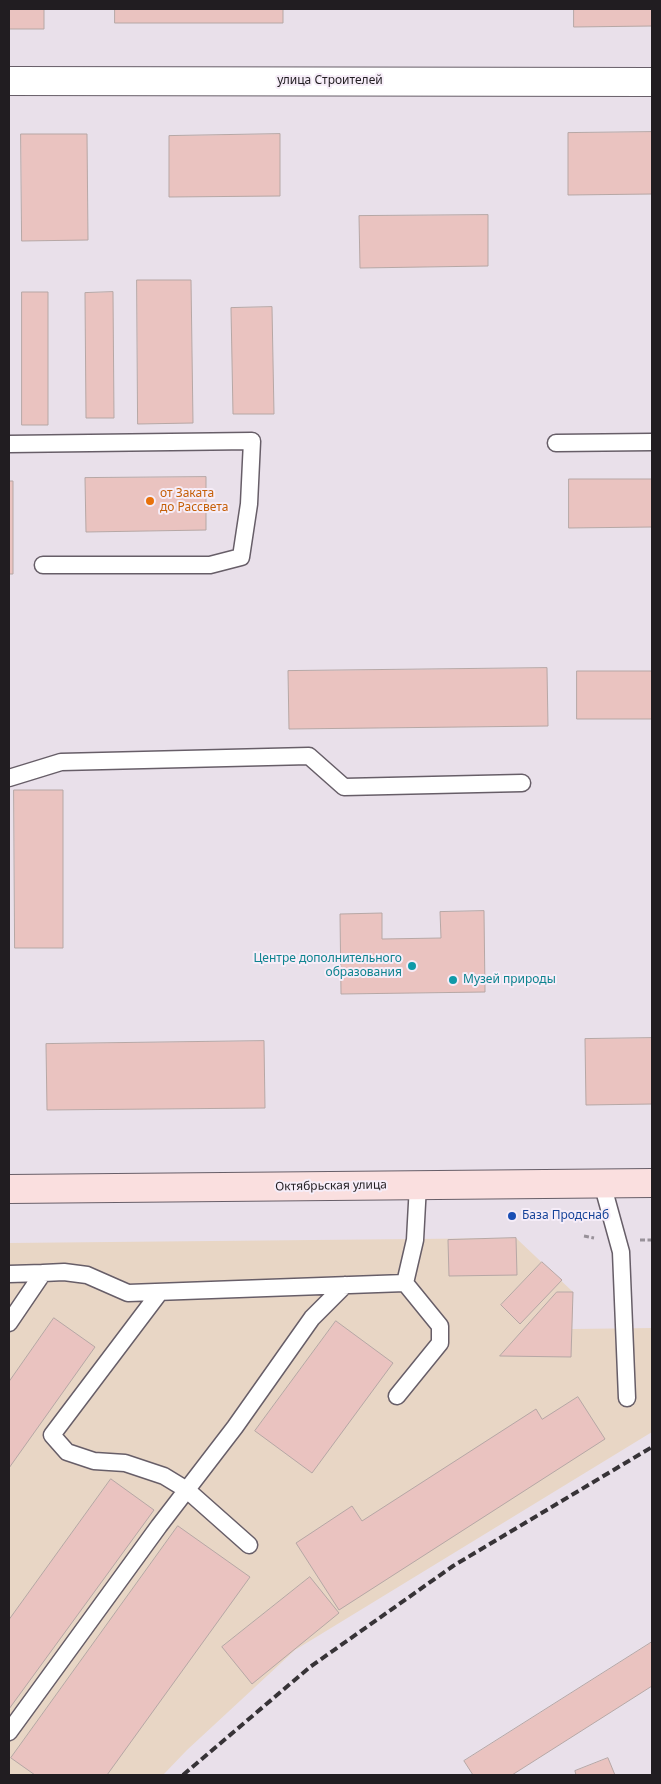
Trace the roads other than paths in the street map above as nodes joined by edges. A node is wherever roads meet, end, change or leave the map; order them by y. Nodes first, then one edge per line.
1 (9, 81) edge
2 (652, 82) edge
3 (652, 442) edge
4 (556, 443) dead end
5 (9, 444) edge
6 (43, 565) dead end
7 (9, 778) edge
8 (522, 783) dead end
9 (652, 1182) edge
10 (602, 1183) junction
11 (418, 1185) junction
12 (9, 1189) edge
13 (43, 1273) junction
14 (9, 1274) edge
15 (405, 1283) junction
16 (345, 1285) junction
17 (160, 1292) junction
18 (9, 1323) edge
19 (396, 1396) dead end
20 (627, 1398) dead end
21 (187, 1490) junction
22 (249, 1545) dead end
23 (9, 1732) edge

1 - 2 street, улица Строителей
3 - 4 lane
5 - 6 lane
7 - 8 lane
9 - 10 main road, Октябрьская улица
10 - 11 main road, Октябрьская улица
10 - 20 lane
11 - 12 main road, Октябрьская улица
11 - 15 lane
13 - 14 lane
13 - 17 lane
13 - 18 lane
15 - 16 lane
15 - 19 lane
16 - 17 lane
16 - 21 lane
17 - 21 lane
21 - 22 lane
21 - 23 lane

